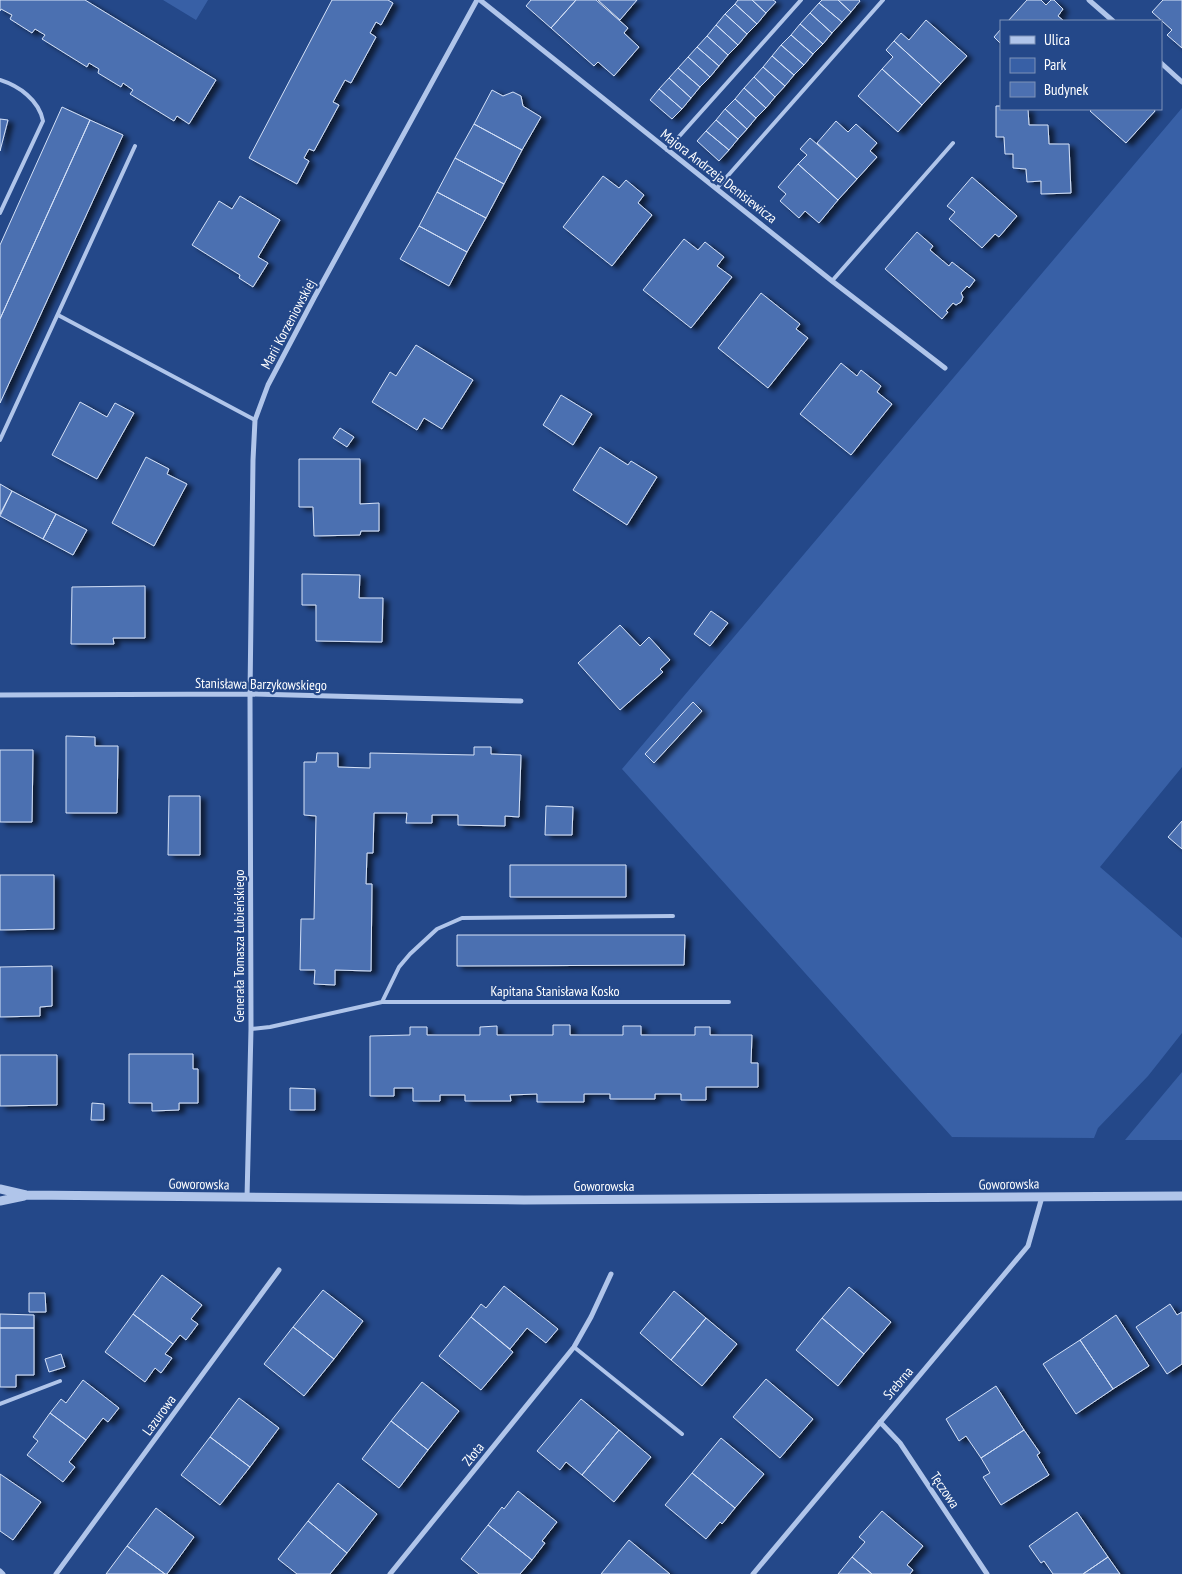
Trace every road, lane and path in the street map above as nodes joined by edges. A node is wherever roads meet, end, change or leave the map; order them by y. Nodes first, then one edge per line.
1 (479, 0) edge
2 (801, 0) edge
3 (883, 0) edge
4 (1089, 0) edge
5 (1112, 20) edge
6 (1162, 64) edge
7 (0, 80) edge
8 (1182, 82) edge
9 (953, 144) dead end
10 (135, 146) dead end
11 (667, 150) junction
12 (716, 188) junction
13 (0, 214) edge
14 (832, 281) junction
15 (58, 315) junction
16 (945, 368) dead end
17 (255, 420) junction
18 (0, 440) edge
19 (250, 694) junction
20 (0, 695) edge
21 (521, 701) dead end
22 (673, 916) dead end
23 (382, 1002) junction
24 (729, 1002) dead end
25 (250, 1029) junction
26 (0, 1189) edge
27 (26, 1196) junction
28 (1182, 1196) edge
29 (1042, 1197) junction
30 (247, 1198) junction
31 (0, 1202) edge
32 (279, 1270) dead end
33 (611, 1274) dead end
34 (574, 1347) junction
35 (60, 1381) dead end
36 (0, 1404) edge
37 (880, 1422) junction
38 (682, 1434) dead end
39 (0, 1571) edge
40 (4, 1574) edge
41 (56, 1574) edge
42 (390, 1574) edge
43 (753, 1574) edge
44 (987, 1574) edge

1 - 11 street, Majora Andrzeja Denisiewicza
1 - 17 street, Marii Korzeniowskiej
2 - 11 lane
3 - 12 lane
4 - 5 street
6 - 8 street
7 - 13 lane
9 - 14 lane
10 - 15 lane
11 - 12 street, Majora Andrzeja Denisiewicza
12 - 14 street, Majora Andrzeja Denisiewicza
14 - 16 street, Majora Andrzeja Denisiewicza
15 - 17 lane
15 - 18 lane
17 - 19 street, Marii Korzeniowskiej
19 - 20 street, Stanisława Barzykowskiego
19 - 21 street, Stanisława Barzykowskiego
19 - 25 street, Generała Tomasza Łubieńskiego
22 - 23 lane
23 - 24 lane, Kapitana Stanisława Kosko
23 - 25 lane, Kapitana Stanisława Kosko
25 - 30 street, Generała Tomasza Łubieńskiego
26 - 27 street, Goworowska
27 - 30 street, Goworowska
27 - 31 street, Goworowska
28 - 29 street, Goworowska
29 - 30 street, Goworowska
29 - 37 street, Srebrna
32 - 41 street, Lazurowa
33 - 34 street, Złota
34 - 38 lane
34 - 42 street, Złota
35 - 36 lane
37 - 43 street, Srebrna
37 - 44 street, Tęczowa
39 - 40 street

